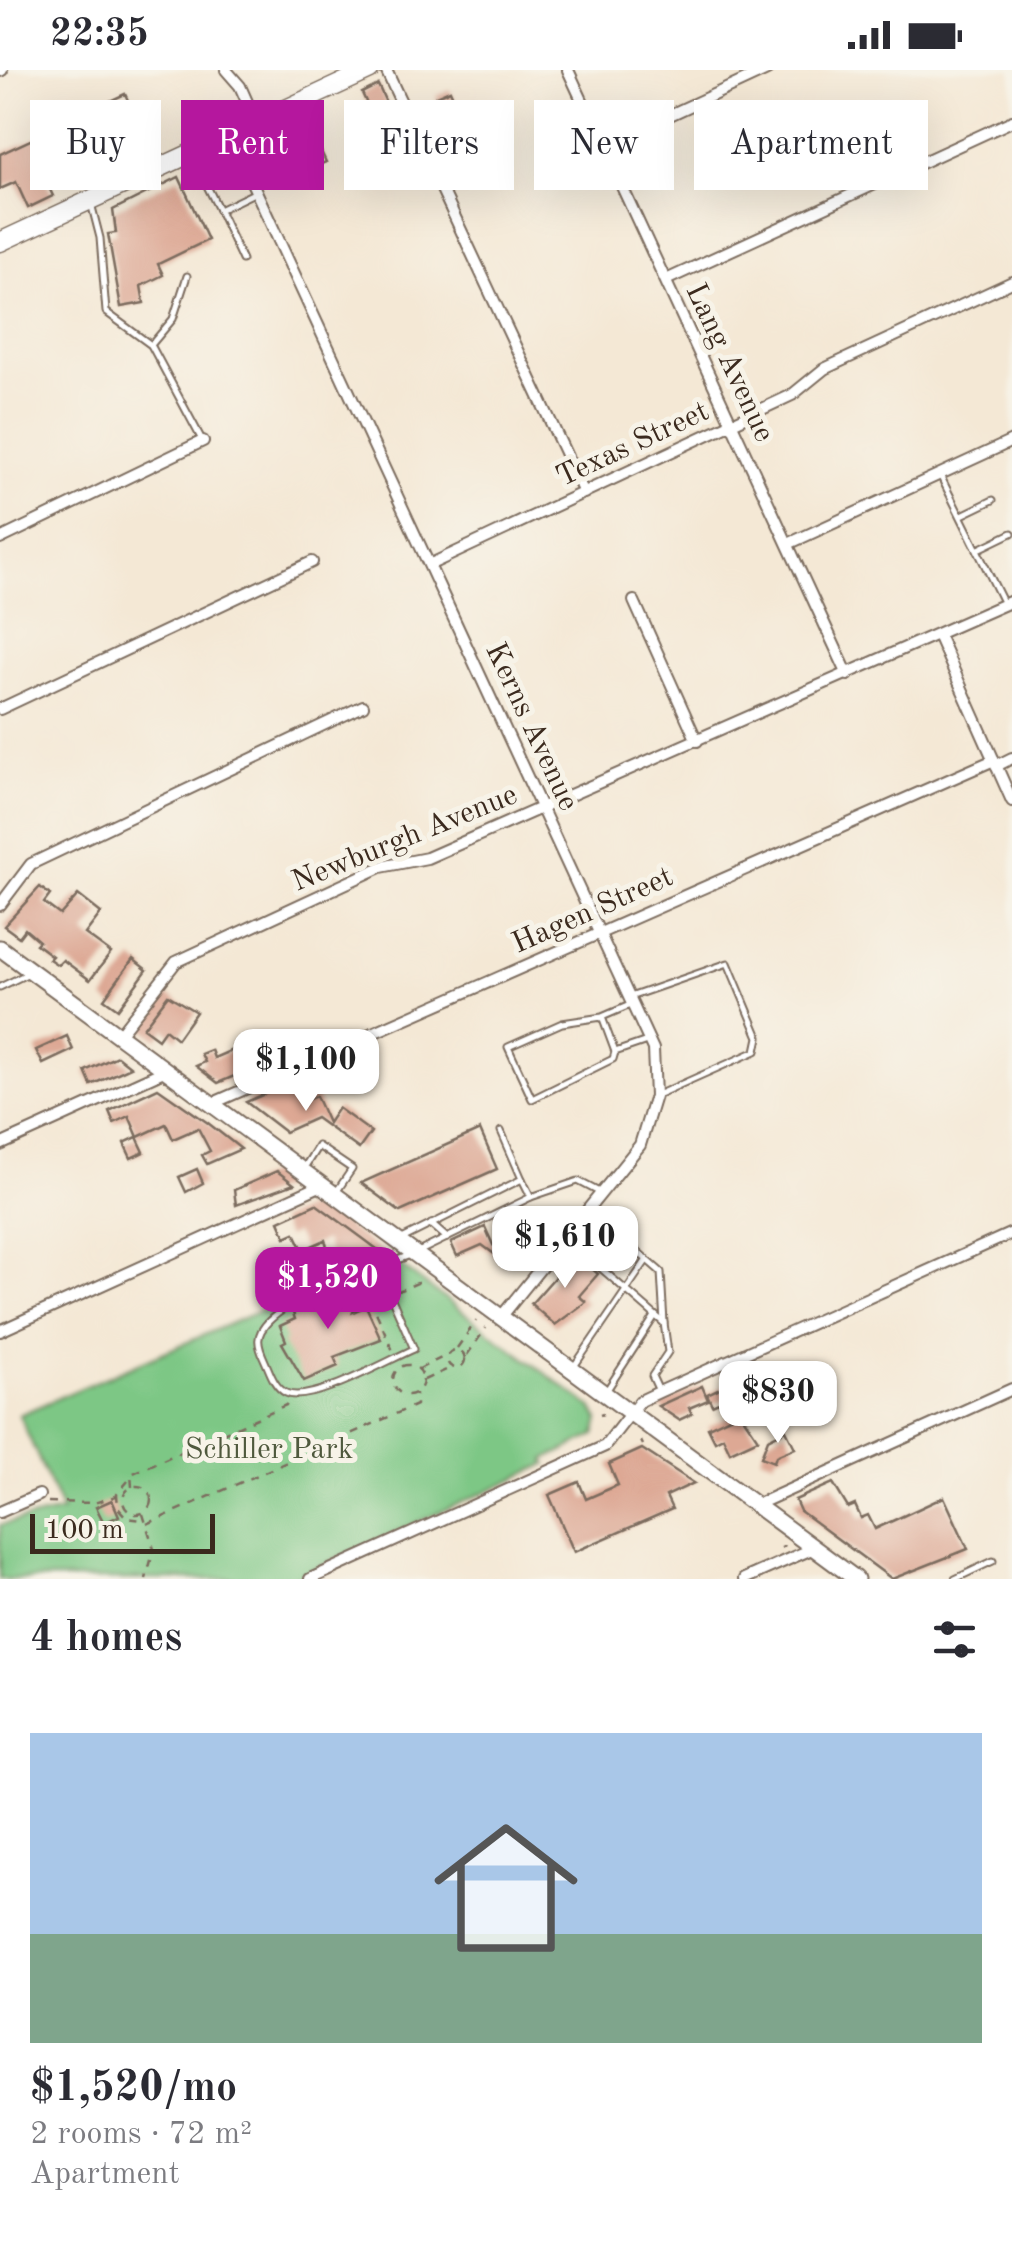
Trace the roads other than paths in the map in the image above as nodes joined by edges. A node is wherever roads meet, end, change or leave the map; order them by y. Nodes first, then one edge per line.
1 (226, 70) edge
2 (370, 70) edge
3 (386, 70) edge
4 (568, 70) edge
5 (767, 70) edge
6 (248, 100) edge
7 (305, 100) edge
8 (582, 100) edge
9 (674, 113) edge
10 (1012, 121) edge
11 (181, 158) edge
12 (209, 190) edge
13 (624, 190) edge
14 (257, 192) joint
15 (90, 200) junction
16 (218, 210) junction
17 (0, 242) edge
18 (242, 260) dead end
19 (187, 276) dead end
20 (666, 280) junction
21 (1012, 282) edge
22 (151, 346) junction
23 (732, 424) junction
24 (203, 441) joint
25 (1012, 442) edge
26 (940, 475) junction
27 (584, 493) junction
28 (994, 500) dead end
29 (962, 514) junction
30 (1012, 533) edge
31 (0, 539) edge
32 (788, 544) junction
33 (979, 549) junction
34 (312, 562) dead end
35 (432, 564) junction
36 (634, 602) dead end
37 (1008, 602) edge
38 (938, 635) junction
39 (848, 676) junction
40 (363, 706) dead end
41 (0, 709) edge
42 (697, 741) junction
43 (1012, 758) edge
44 (995, 763) junction
45 (1012, 801) edge
46 (543, 808) junction
47 (0, 904) edge
48 (600, 933) junction
49 (0, 948) edge
50 (32, 972) junction
51 (0, 987) edge
52 (631, 1001) junction
53 (602, 1017) junction
54 (118, 1036) junction
55 (650, 1040) junction
56 (616, 1052) junction
57 (166, 1070) junction
58 (655, 1096) junction
59 (211, 1104) junction
60 (501, 1131) dead end
61 (0, 1144) edge
62 (302, 1171) junction
63 (522, 1179) junction
64 (329, 1190) junction
65 (603, 1194) junction
66 (530, 1197) junction
67 (589, 1211) junction
68 (601, 1220) junction
69 (431, 1224) junction
70 (1012, 1232) edge
71 (447, 1238) junction
72 (566, 1238) junction
73 (398, 1241) junction
74 (577, 1247) junction
75 (415, 1254) junction
76 (646, 1260) junction
77 (378, 1267) junction
78 (624, 1290) junction
79 (655, 1316) junction
80 (500, 1317) junction
81 (664, 1323) junction
82 (0, 1331) edge
83 (572, 1370) junction
84 (1012, 1389) edge
85 (658, 1392) junction
86 (604, 1394) junction
87 (630, 1413) junction
88 (39, 1495) dead end
89 (756, 1504) junction
90 (0, 1512) edge
91 (814, 1548) junction
92 (994, 1561) dead end
93 (310, 1579) edge
94 (744, 1579) edge
95 (856, 1579) edge
96 (955, 1579) edge

1 - 6 street
2 - 7 main road
3 - 27 street
4 - 8 street, Lang Avenue
5 - 9 street
10 - 20 street
11 - 15 main road
12 - 16 lane
13 - 20 street, Lang Avenue
14 - 16 lane
14 - 35 street, Kerns Avenue
15 - 17 main road
15 - 22 lane
16 - 18 lane
19 - 22 lane
20 - 23 street, Lang Avenue
21 - 23 street, Texas Street
22 - 24 lane
23 - 27 street, Texas Street
23 - 32 street, Lang Avenue
24 - 31 street
25 - 26 street
26 - 29 lane
26 - 32 street
27 - 35 street, Texas Street
28 - 29 lane
29 - 33 lane
30 - 33 lane
32 - 39 street, Lang Avenue
33 - 37 lane
34 - 41 street
35 - 46 street, Kerns Avenue
36 - 42 street
37 - 38 street, Newburgh Avenue
38 - 39 street, Newburgh Avenue
38 - 44 street
39 - 42 street, Newburgh Avenue
40 - 47 street
42 - 46 street, Newburgh Avenue
43 - 44 street, Hagen Street
44 - 45 street
44 - 48 street, Hagen Street
46 - 48 street, Kerns Avenue
46 - 54 street, Newburgh Avenue
48 - 52 street, Kerns Avenue
48 - 59 street, Hagen Street
49 - 50 main road
50 - 51 lane
50 - 54 main road
52 - 53 lane
52 - 55 street, Kerns Avenue
52 - 58 lane
53 - 56 lane
53 - 56 lane
54 - 57 main road
55 - 56 lane
55 - 58 street, Kerns Avenue
57 - 59 main road
57 - 61 street
58 - 65 street, Kerns Avenue
59 - 62 main road
60 - 63 lane
62 - 64 main road
62 - 64 lane
63 - 66 lane
63 - 69 lane
64 - 73 main road
64 - 82 street
65 - 66 lane
65 - 67 street, Kerns Avenue
66 - 71 lane
67 - 68 lane
67 - 72 street, Kerns Avenue
68 - 74 lane
68 - 76 lane
69 - 71 lane
69 - 73 lane
70 - 85 street
71 - 75 lane
72 - 74 lane
72 - 80 street, Kerns Avenue
73 - 75 main road
74 - 78 lane
75 - 77 lane
75 - 80 main road
76 - 78 lane
76 - 81 lane
77 - 77 lane
78 - 79 lane
78 - 83 lane
79 - 81 lane
79 - 86 lane
80 - 83 main road
81 - 85 lane
83 - 86 main road
84 - 89 street
85 - 87 street
86 - 87 main road
87 - 89 main road
87 - 93 street
88 - 90 street
89 - 91 main road
91 - 94 street
91 - 95 main road
92 - 96 lane

